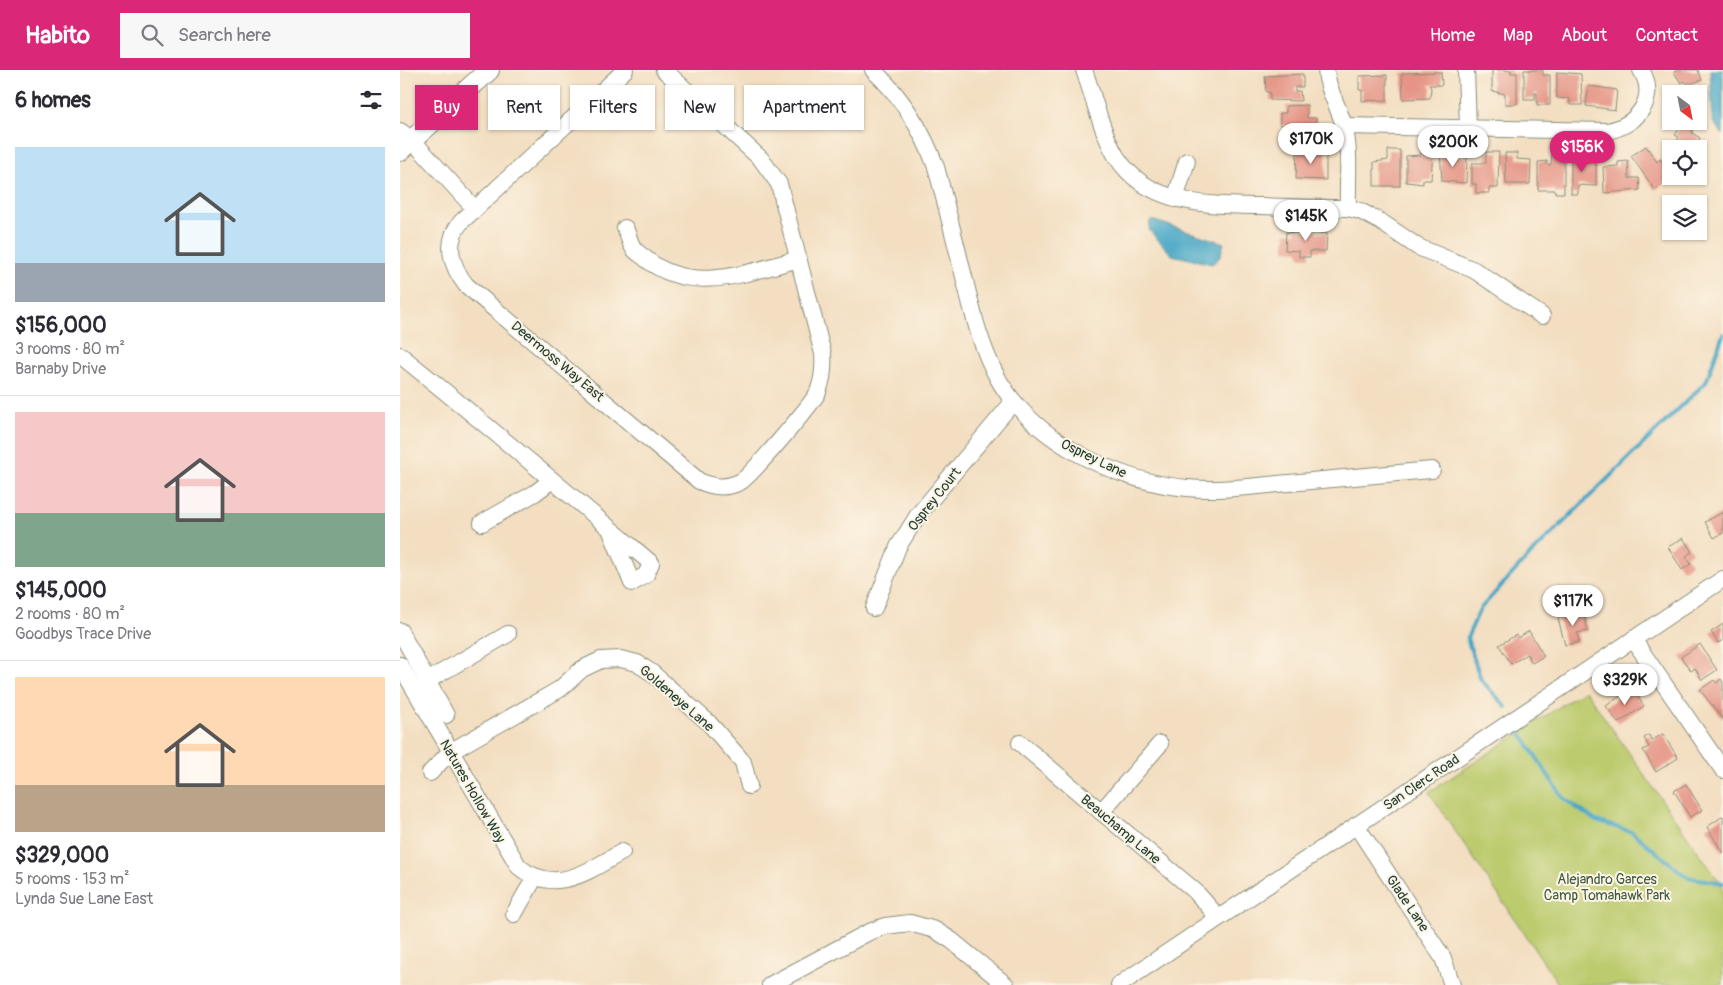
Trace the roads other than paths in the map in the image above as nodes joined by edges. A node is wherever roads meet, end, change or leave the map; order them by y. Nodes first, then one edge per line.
1 (488, 70) edge
2 (625, 70) edge
3 (664, 70) edge
4 (1084, 70) edge
5 (1326, 70) edge
6 (1466, 70) edge
7 (1641, 70) edge
8 (875, 71) edge
9 (1344, 126) junction
10 (1468, 128) junction
11 (404, 141) edge
12 (1187, 161) dead end
13 (1175, 199) junction
14 (1348, 208) junction
15 (475, 209) junction
16 (625, 228) dead end
17 (799, 259) junction
18 (1542, 316) dead end
19 (400, 355) edge
20 (1013, 402) junction
21 (1432, 470) dead end
22 (552, 480) junction
23 (482, 523) dead end
24 (610, 529) junction
25 (1723, 579) edge
26 (874, 608) dead end
27 (400, 631) edge
28 (508, 634) dead end
29 (1633, 639) junction
30 (400, 665) edge
31 (427, 681) junction
32 (446, 715) dead end
33 (1020, 743) dead end
34 (1160, 744) dead end
35 (450, 752) junction
36 (1723, 770) edge
37 (430, 773) dead end
38 (749, 786) dead end
39 (1101, 812) junction
40 (1356, 826) junction
41 (622, 852) dead end
42 (536, 877) junction
43 (514, 914) dead end
44 (1218, 917) junction
45 (770, 985) edge
46 (1006, 985) edge
47 (1119, 985) edge
48 (1452, 985) edge

1 - 11 main road
2 - 15 street, Deermoss Way East
3 - 17 street
4 - 13 street
5 - 9 street
6 - 10 street
7 - 10 street
8 - 20 street, Osprey Lane
9 - 10 street
9 - 14 street
11 - 15 street
12 - 13 street
13 - 14 street
14 - 18 street
15 - 17 street, Deermoss Way East
16 - 17 street
19 - 22 street
20 - 21 street, Osprey Lane
20 - 26 street, Osprey Court
22 - 23 street
22 - 24 street
24 - 24 street
25 - 29 street, San Clerc Road
27 - 31 street
28 - 31 street
29 - 36 street
29 - 40 street, San Clerc Road
30 - 35 street, Natures Hollow Way
31 - 32 street
33 - 39 street, Beauchamp Lane
34 - 39 street
35 - 37 street, Goldeneye Lane
35 - 38 street, Goldeneye Lane
35 - 42 street, Natures Hollow Way
39 - 44 street, Beauchamp Lane
40 - 44 street, San Clerc Road
40 - 48 street, Glade Lane
41 - 42 street
42 - 43 street
44 - 47 street, San Clerc Road
45 - 46 street

